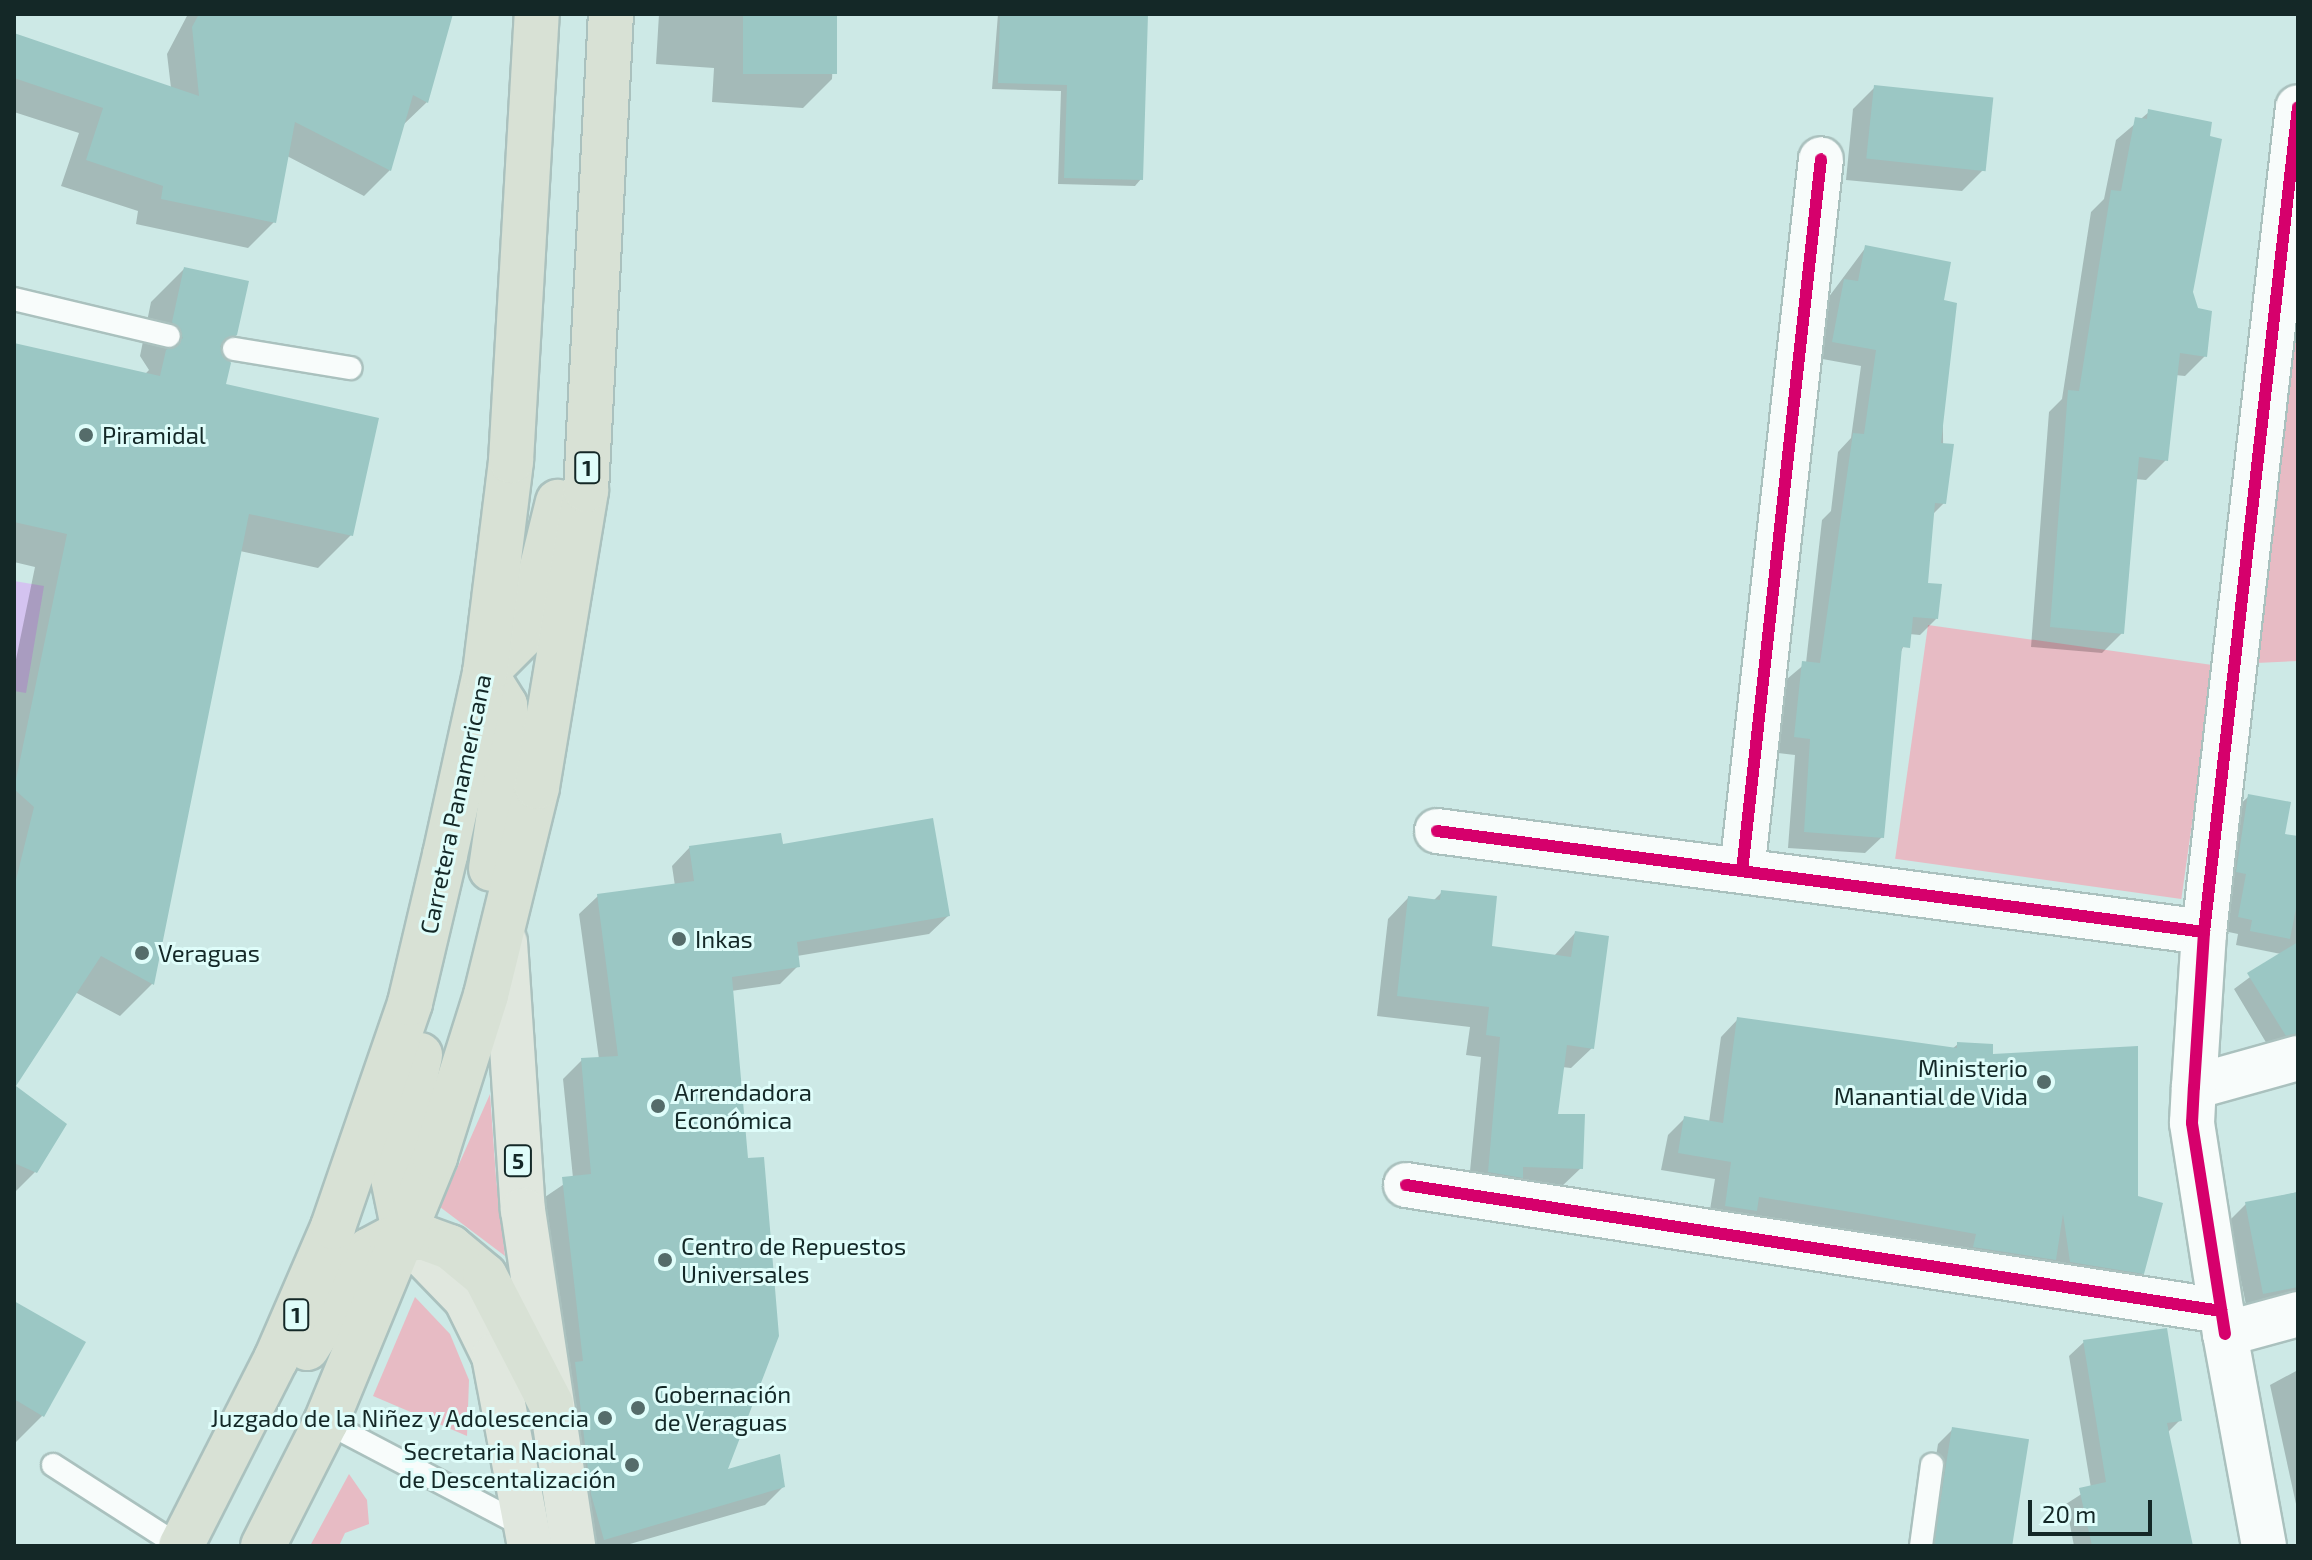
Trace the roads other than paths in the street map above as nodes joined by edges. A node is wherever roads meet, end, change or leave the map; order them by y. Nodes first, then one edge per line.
1 (537, 14) edge
2 (611, 14) edge
3 (2298, 107) edge
4 (1821, 159) dead end
5 (14, 299) edge
6 (598, 327) junction
7 (169, 336) dead end
8 (234, 349) dead end
9 (350, 368) dead end
10 (485, 673) junction
11 (1437, 831) dead end
12 (445, 855) junction
13 (1742, 871) junction
14 (504, 915) junction
15 (2204, 932) junction
16 (486, 995) junction
17 (2298, 1058) edge
18 (2194, 1087) junction
19 (1406, 1185) dead end
20 (405, 1236) junction
21 (2298, 1314) edge
22 (2223, 1322) junction
23 (551, 1404) junction
24 (326, 1422) junction
25 (245, 1424) junction
26 (53, 1465) dead end
27 (1932, 1465) dead end
28 (528, 1537) edge
29 (180, 1546) edge
30 (263, 1546) edge
31 (573, 1546) edge
32 (1921, 1546) edge
33 (2264, 1546) edge

1 - 10 highway, Carretera Panamericana / 1
2 - 6 highway, 1
3 - 15 street
4 - 13 street
5 - 7 lane
6 - 10 highway
6 - 14 highway, 1
8 - 9 lane
10 - 12 highway, Carretera Panamericana / 1
10 - 16 highway
11 - 13 street
12 - 20 highway
12 - 25 highway, Carretera Panamericana / 1
13 - 15 street
14 - 16 highway, 1
14 - 23 main road, 5
15 - 18 street
16 - 20 highway, 1
17 - 18 street
18 - 22 street
19 - 22 street
20 - 23 highway
20 - 24 highway, 1
20 - 25 highway
20 - 28 main road
21 - 22 street
22 - 33 street
23 - 31 main road, 5
24 - 28 lane
24 - 30 highway, 1
25 - 29 highway, Carretera Panamericana / 1
26 - 29 lane
27 - 32 lane

